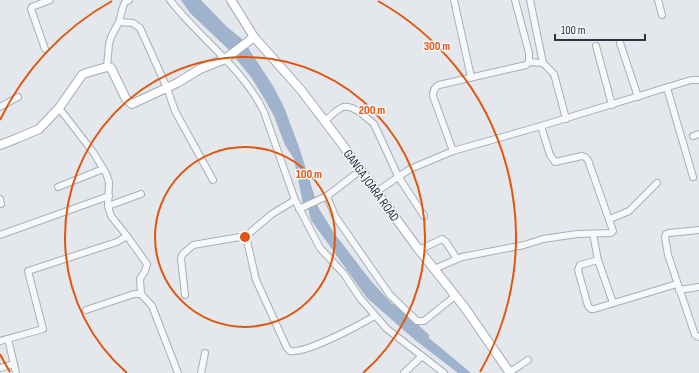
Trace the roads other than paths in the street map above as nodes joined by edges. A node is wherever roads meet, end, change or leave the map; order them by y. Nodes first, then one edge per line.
1 (50, 0) edge
2 (129, 0) edge
3 (170, 0) edge
4 (231, 0) edge
5 (454, 0) edge
6 (515, 0) edge
7 (530, 0) edge
8 (658, 0) edge
9 (662, 15) dead end
10 (119, 22) junction
11 (254, 37) junction
12 (620, 43) dead end
13 (596, 46) dead end
14 (45, 49) dead end
15 (227, 58) junction
16 (529, 62) junction
17 (543, 63) junction
18 (108, 67) junction
19 (471, 77) junction
20 (699, 80) edge
21 (167, 88) junction
22 (666, 88) junction
23 (18, 97) dead end
24 (638, 97) junction
25 (612, 105) junction
26 (0, 107) edge
27 (60, 108) junction
28 (566, 119) junction
29 (325, 121) junction
30 (541, 126) junction
31 (0, 145) edge
32 (453, 151) junction
33 (103, 169) junction
34 (361, 170) junction
35 (398, 176) junction
36 (693, 177) dead end
37 (214, 180) dead end
38 (657, 183) dead end
39 (58, 187) dead end
40 (376, 192) junction
41 (141, 194) dead end
42 (109, 196) junction
43 (327, 196) junction
44 (295, 200) junction
45 (108, 206) junction
46 (299, 210) junction
47 (424, 216) dead end
48 (610, 219) junction
49 (699, 230) edge
50 (593, 234) junction
51 (0, 235) edge
52 (127, 236) junction
53 (246, 236) junction
54 (419, 250) junction
55 (457, 259) junction
56 (598, 260) junction
57 (434, 269) junction
58 (678, 287) junction
59 (699, 288) edge
60 (141, 294) junction
61 (185, 295) dead end
62 (455, 296) junction
63 (613, 303) junction
64 (86, 310) dead end
65 (376, 316) junction
66 (699, 337) edge
67 (8, 339) junction
68 (0, 341) edge
69 (205, 353) dead end
70 (422, 356) junction
71 (528, 360) dead end
72 (14, 364) junction
73 (0, 368) edge
74 (16, 373) edge
75 (178, 373) edge
76 (201, 373) edge
77 (404, 373) edge
78 (444, 373) edge
79 (510, 373) edge

1 - 14 street
2 - 10 street
3 - 15 street
4 - 11 main road, GANGA JOARA ROAD
5 - 19 street
6 - 16 street
7 - 17 street
8 - 9 street
10 - 18 street
10 - 21 street
11 - 15 main road
11 - 29 main road, GANGA JOARA ROAD
12 - 24 street
13 - 25 street
15 - 21 main road
15 - 44 street
16 - 17 street
16 - 19 street
17 - 28 street
18 - 21 main road
18 - 27 main road
19 - 32 street
20 - 22 street
21 - 37 street
22 - 24 street
22 - 36 street
23 - 26 street
24 - 25 street
25 - 28 street
27 - 31 main road
27 - 33 street
28 - 30 street
29 - 34 main road, GANGA JOARA ROAD
29 - 35 street
30 - 32 street
30 - 48 street
32 - 35 street
33 - 39 street
33 - 42 street
34 - 40 main road, GANGA JOARA ROAD
34 - 43 street
35 - 40 street
35 - 47 street
38 - 48 street
40 - 54 main road, GANGA JOARA ROAD
41 - 45 street
42 - 45 street
42 - 51 street
43 - 46 street
43 - 62 street
44 - 46 street
44 - 53 street
45 - 52 street
46 - 65 street
48 - 50 street
49 - 58 street
50 - 55 street
50 - 56 street
52 - 60 street
52 - 67 street
53 - 61 street
53 - 65 street
54 - 55 street
54 - 57 main road, GANGA JOARA ROAD
55 - 57 street
56 - 63 street
56 - 63 street
57 - 62 main road, GANGA JOARA ROAD
58 - 59 street
58 - 63 street
58 - 66 street
60 - 64 street
60 - 75 street
62 - 79 main road, GANGA JOARA ROAD
65 - 70 street
67 - 68 street
67 - 72 street
69 - 76 street
70 - 77 street
70 - 78 street
71 - 79 street
72 - 73 street
72 - 74 street

